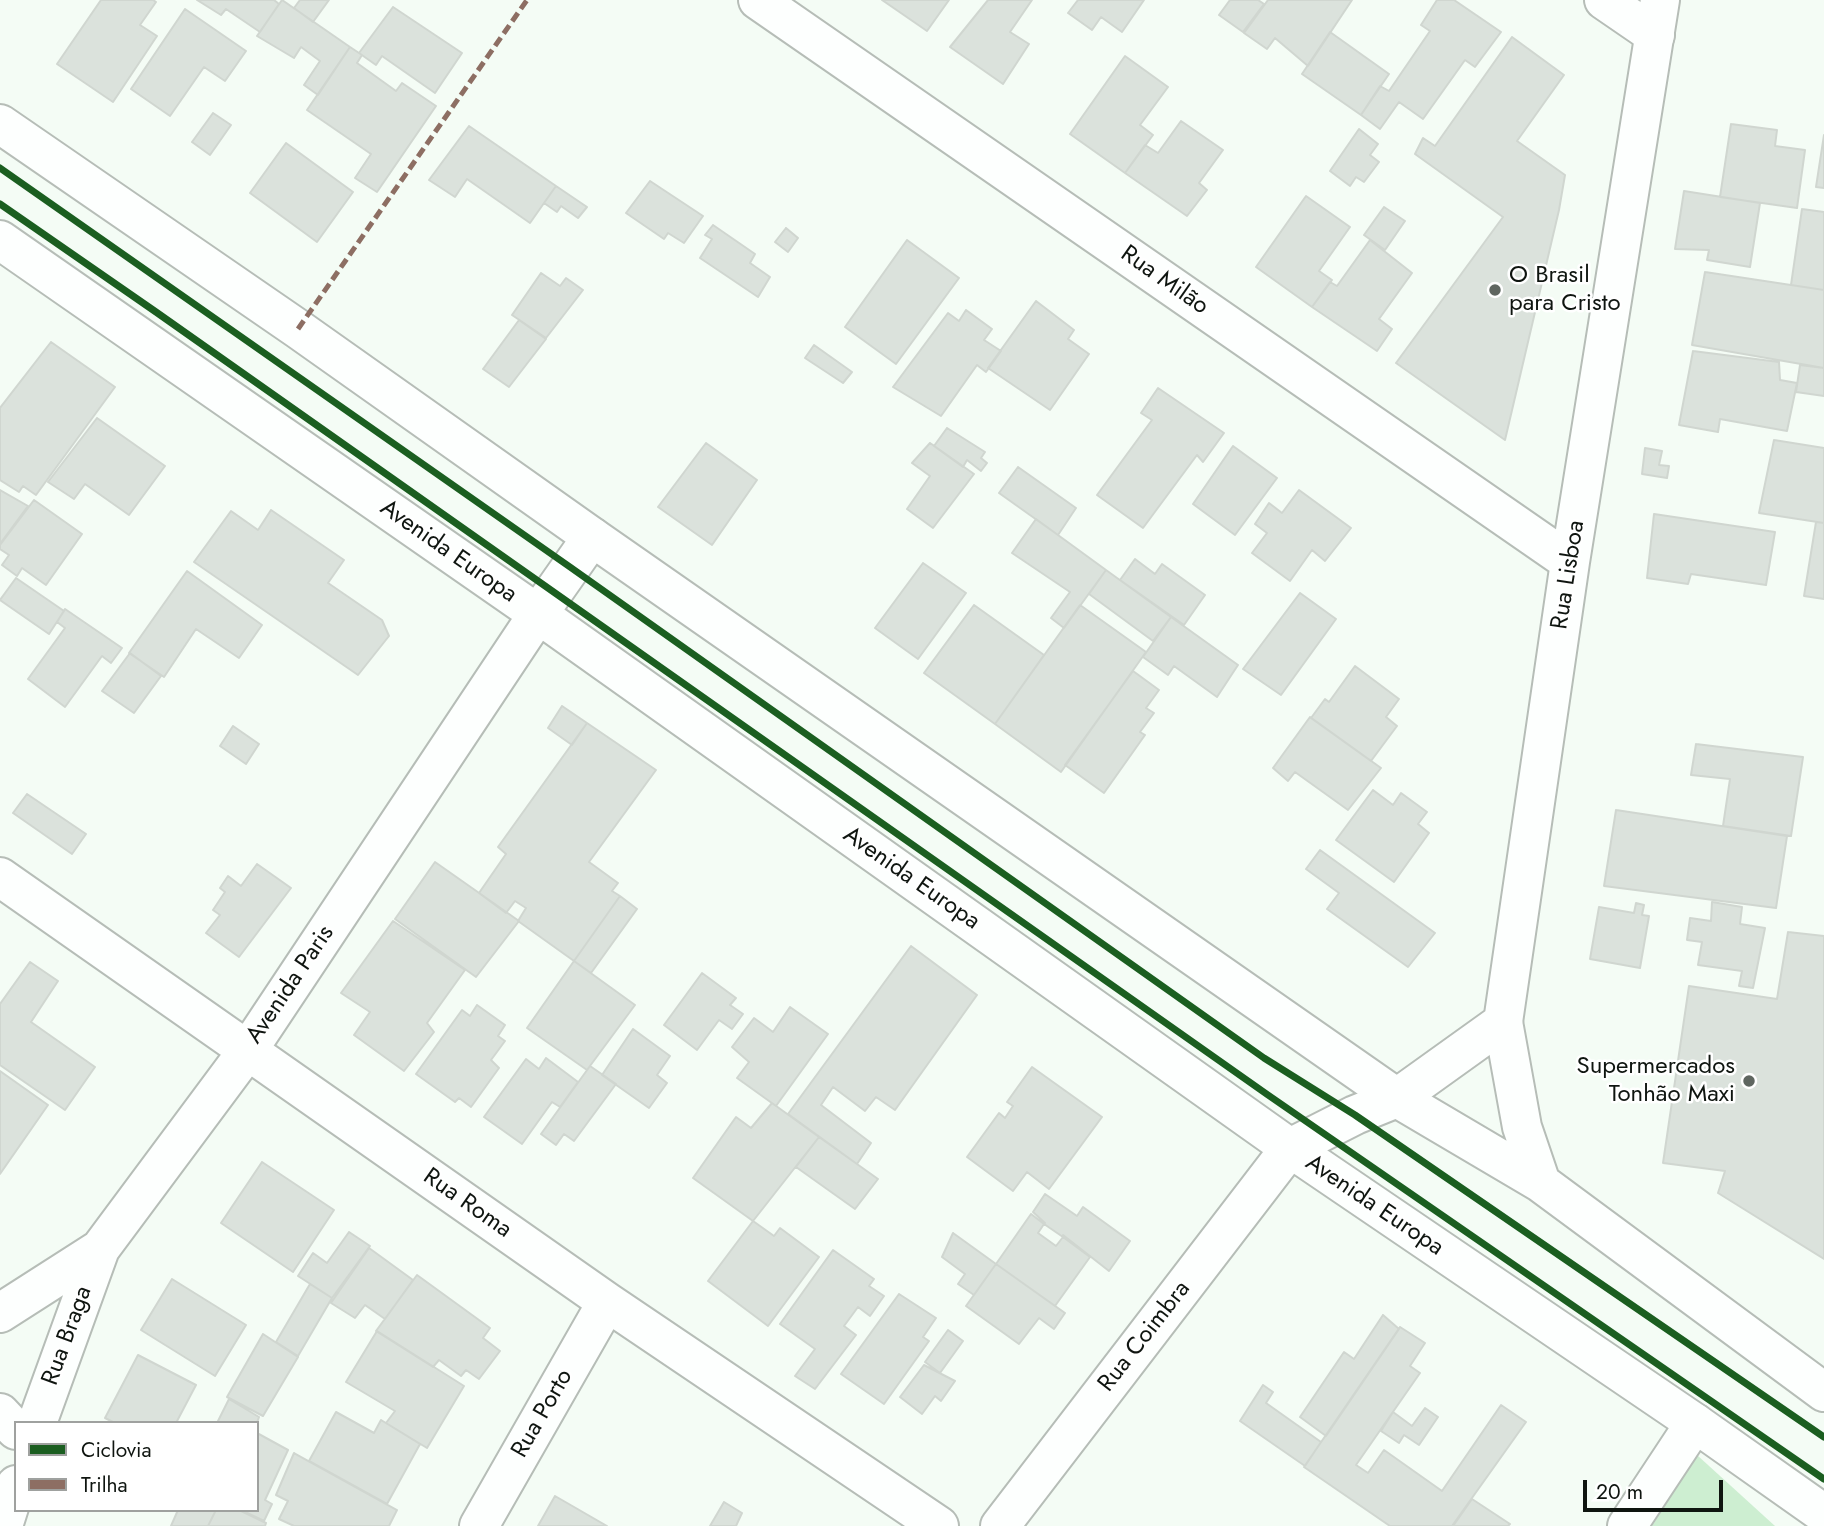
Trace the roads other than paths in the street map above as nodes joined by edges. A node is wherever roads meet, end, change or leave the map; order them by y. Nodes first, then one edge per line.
1 (758, 0) edge
2 (1604, 0) edge
3 (1657, 17) edge
4 (0, 124) edge
5 (0, 240) edge
6 (592, 537) junction
7 (1570, 562) junction
8 (538, 614) junction
9 (0, 877) edge
10 (1503, 1022) junction
11 (248, 1050) junction
12 (1397, 1098) junction
13 (1290, 1148) junction
14 (1541, 1183) junction
15 (100, 1250) junction
16 (607, 1302) junction
17 (0, 1313) edge
18 (1824, 1392) edge
19 (0, 1413) edge
20 (38, 1421) edge
21 (1695, 1423) junction
22 (14, 1428) edge
23 (14, 1491) edge
24 (1824, 1514) edge
25 (3, 1526) edge
26 (479, 1526) edge
27 (939, 1526) edge
28 (1000, 1526) edge
29 (1628, 1526) edge

1 - 7 street, Rua Milão
2 - 3 street
3 - 7 street, Rua Lisboa
4 - 6 street
5 - 8 street, Avenida Europa
6 - 8 street, Avenida Paris
6 - 12 street
7 - 10 street, Rua Lisboa
8 - 11 street, Avenida Paris
8 - 13 street, Avenida Europa
9 - 11 street, Rua Roma
10 - 12 street
10 - 14 street, Rua Lisboa
11 - 15 street, Avenida Paris
11 - 16 street, Rua Roma
12 - 13 street
12 - 14 street
13 - 21 street, Avenida Europa
13 - 28 street, Rua Coimbra
14 - 18 street
15 - 17 street, Avenida Paris
15 - 20 street, Rua Braga
16 - 26 street, Rua Porto
16 - 27 street, Rua Roma
19 - 22 street
21 - 24 street, Avenida Europa
21 - 29 street
23 - 25 street

